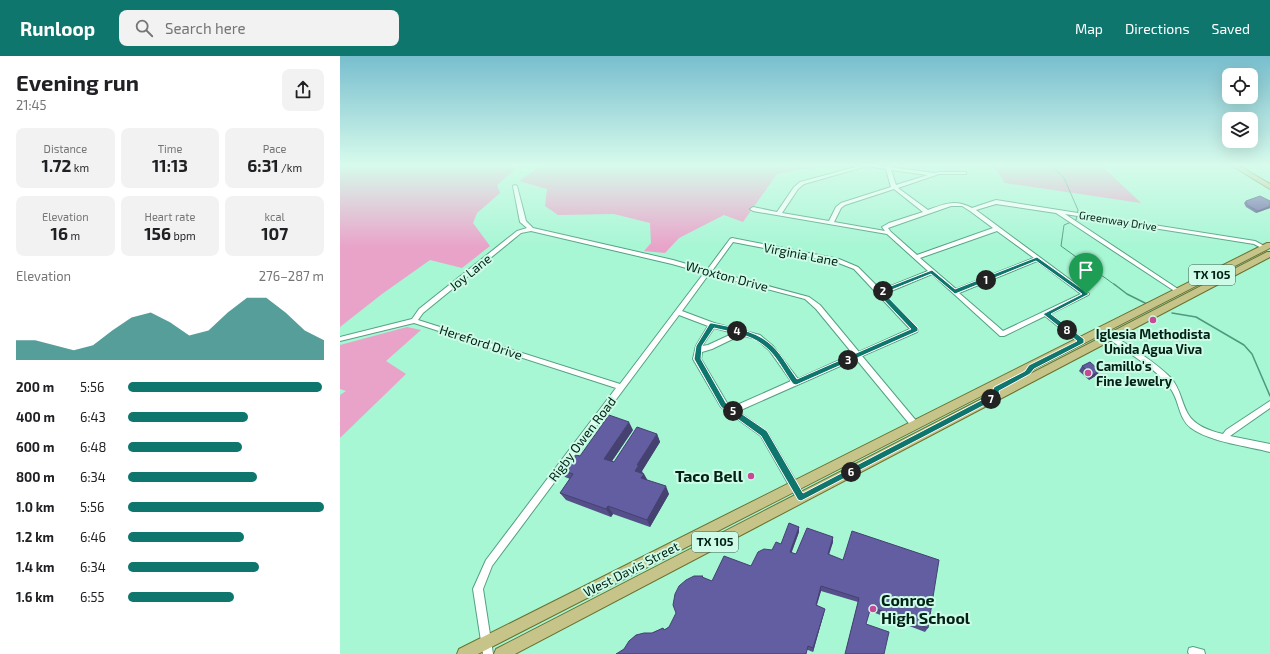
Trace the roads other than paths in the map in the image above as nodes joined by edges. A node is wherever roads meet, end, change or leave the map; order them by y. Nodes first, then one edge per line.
1 (516, 192) edge
2 (793, 192) edge
3 (879, 192) edge
4 (900, 192) edge
5 (753, 209) dead end
6 (972, 210) junction
7 (927, 212) junction
8 (779, 213) junction
9 (1064, 214) junction
10 (831, 222) junction
11 (531, 229) junction
12 (997, 229) junction
13 (889, 233) junction
14 (732, 240) joint
15 (1268, 252) edge
16 (916, 257) junction
17 (1037, 258) junction
18 (708, 271) junction
19 (932, 272) junction
20 (955, 292) junction
21 (1179, 292) junction
22 (880, 293) junction
23 (678, 312) junction
24 (1136, 313) junction
25 (1046, 314) junction
26 (1155, 314) junction
27 (414, 321) junction
28 (712, 325) junction
29 (742, 332) junction
30 (1111, 337) junction
31 (340, 339) edge
32 (1081, 341) junction
33 (698, 350) junction
34 (858, 356) junction
35 (1054, 366) junction
36 (1031, 367) junction
37 (796, 382) junction
38 (621, 387) junction
39 (997, 396) junction
40 (1267, 406) edge
41 (947, 408) junction
42 (734, 412) junction
43 (915, 424) junction
44 (1224, 437) junction
45 (1270, 448) edge
46 (890, 451) junction
47 (795, 486) junction
48 (801, 498) junction
49 (668, 551) junction
50 (599, 603) junction
51 (487, 648) edge
52 (464, 654) edge
53 (501, 654) edge
54 (1194, 654) edge
55 (1200, 654) edge

1 - 11 street
2 - 8 street
3 - 10 street
4 - 7 street
5 - 8 street
6 - 7 street
6 - 9 street
6 - 12 street
7 - 13 street
8 - 10 street
9 - 15 street, Greenway Drive
9 - 21 street
10 - 13 street
11 - 18 street, Wroxton Drive
11 - 27 street, Joy Lane
12 - 16 street
12 - 17 street
13 - 16 street
14 - 18 street, Rigby Owen Road
14 - 22 street, Virginia Lane
15 - 21 main road, West Davis Street / TX 105
15 - 26 main road, West Davis Street / TX 105
16 - 19 street
17 - 20 street
17 - 25 street
18 - 23 street, Rigby Owen Road
18 - 34 street, Wroxton Drive
19 - 20 street
19 - 22 street
20 - 25 street
21 - 24 main road, West Davis Street / TX 105
21 - 26 main road
22 - 34 street, Virginia Lane
23 - 28 street
23 - 38 street, Rigby Owen Road
24 - 30 main road
24 - 32 main road, West Davis Street / TX 105
25 - 32 street
26 - 30 main road, West Davis Street / TX 105
27 - 31 street
27 - 38 street, Hereford Drive
28 - 29 street
28 - 33 street
29 - 33 street
29 - 37 street
30 - 35 main road, West Davis Street / TX 105
30 - 44 street
32 - 35 main road
32 - 36 main road, West Davis Street / TX 105
33 - 42 street
34 - 37 street
34 - 43 street, Wroxton Drive
35 - 39 main road, West Davis Street / TX 105
36 - 39 main road
36 - 41 main road, West Davis Street / TX 105
37 - 42 street
38 - 51 street, Rigby Owen Road
39 - 46 main road, West Davis Street / TX 105
40 - 44 street
41 - 43 main road, West Davis Street / TX 105
41 - 46 main road
42 - 47 street
43 - 47 main road, West Davis Street / TX 105
44 - 45 street
46 - 48 main road, West Davis Street / TX 105
47 - 48 street
47 - 49 main road, West Davis Street / TX 105
48 - 50 main road, West Davis Street / TX 105
49 - 50 main road
49 - 51 main road, West Davis Street / TX 105
50 - 53 main road, West Davis Street / TX 105
51 - 52 main road, West Davis Street / TX 105
54 - 55 street

